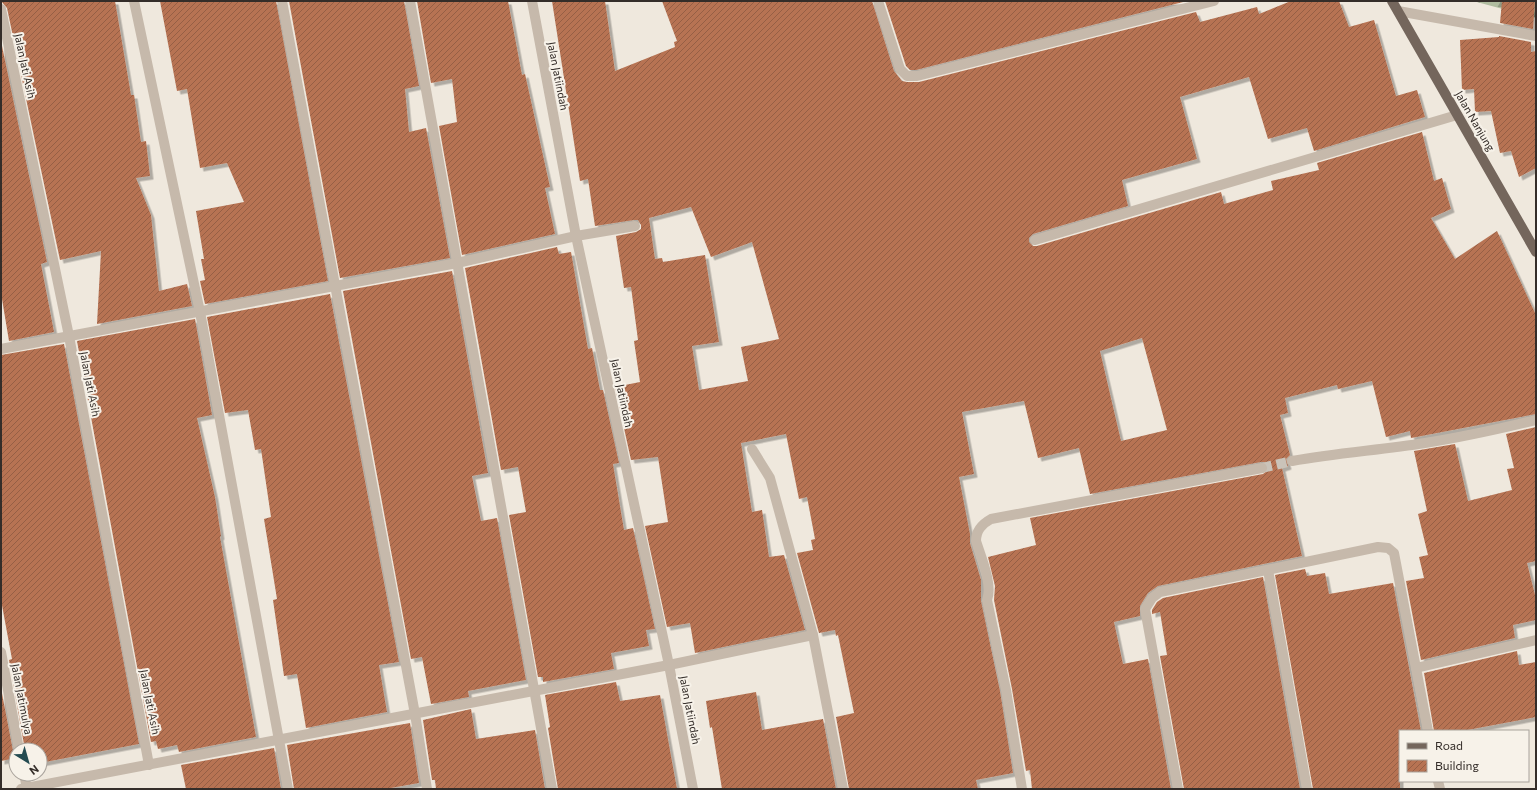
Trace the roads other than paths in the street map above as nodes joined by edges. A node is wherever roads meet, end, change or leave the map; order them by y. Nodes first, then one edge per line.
1 (134, 1) edge
2 (282, 1) edge
3 (410, 1) edge
4 (532, 1) edge
5 (878, 1) edge
6 (1214, 1) edge
7 (1392, 1) edge
8 (1, 9) edge
9 (1398, 11) junction
10 (1536, 36) edge
11 (1457, 115) junction
12 (635, 226) dead end
13 (576, 236) junction
14 (1035, 240) dead end
15 (1536, 252) edge
16 (458, 263) junction
17 (336, 286) junction
18 (200, 312) junction
19 (69, 336) junction
20 (1, 349) edge
21 (1536, 420) edge
22 (752, 449) dead end
23 (1292, 461) tunnel mouth
24 (1262, 468) tunnel mouth
25 (1268, 570) junction
26 (813, 635) junction
27 (1536, 640) edge
28 (1, 652) edge
29 (669, 665) junction
30 (1416, 668) junction
31 (534, 691) junction
32 (415, 714) junction
33 (1428, 730) edge
34 (279, 740) junction
35 (18, 742) edge
36 (148, 765) junction
37 (24, 788) edge
38 (288, 789) edge
39 (427, 789) edge
40 (552, 789) edge
41 (692, 789) edge
42 (844, 789) edge
43 (1022, 789) edge
44 (1178, 789) edge
45 (1307, 789) edge

1 - 18 street
2 - 17 street
3 - 16 street
4 - 13 street, Jalan Jatiindah
5 - 6 street
7 - 9 main road, Jalan Nanjung
8 - 19 street, Jalan Jati Asih
9 - 10 street
9 - 11 main road, Jalan Nanjung
11 - 14 street
11 - 15 main road, Jalan Nanjung
12 - 13 street
13 - 16 street
13 - 29 street, Jalan Jatiindah
16 - 17 street
16 - 31 street
17 - 18 street
17 - 32 street
18 - 19 street
18 - 34 street
19 - 20 street
19 - 36 street, Jalan Jati Asih
21 - 23 street
22 - 26 street
24 - 43 street
25 - 30 street
25 - 44 street
25 - 45 street
26 - 29 street
26 - 42 street
27 - 30 street
28 - 35 street, Jalan Jatimulya
29 - 31 street
29 - 41 street, Jalan Jatiindah
30 - 33 street
31 - 32 street
31 - 40 street
32 - 34 street
32 - 39 street
34 - 36 street
34 - 38 street
36 - 37 street

